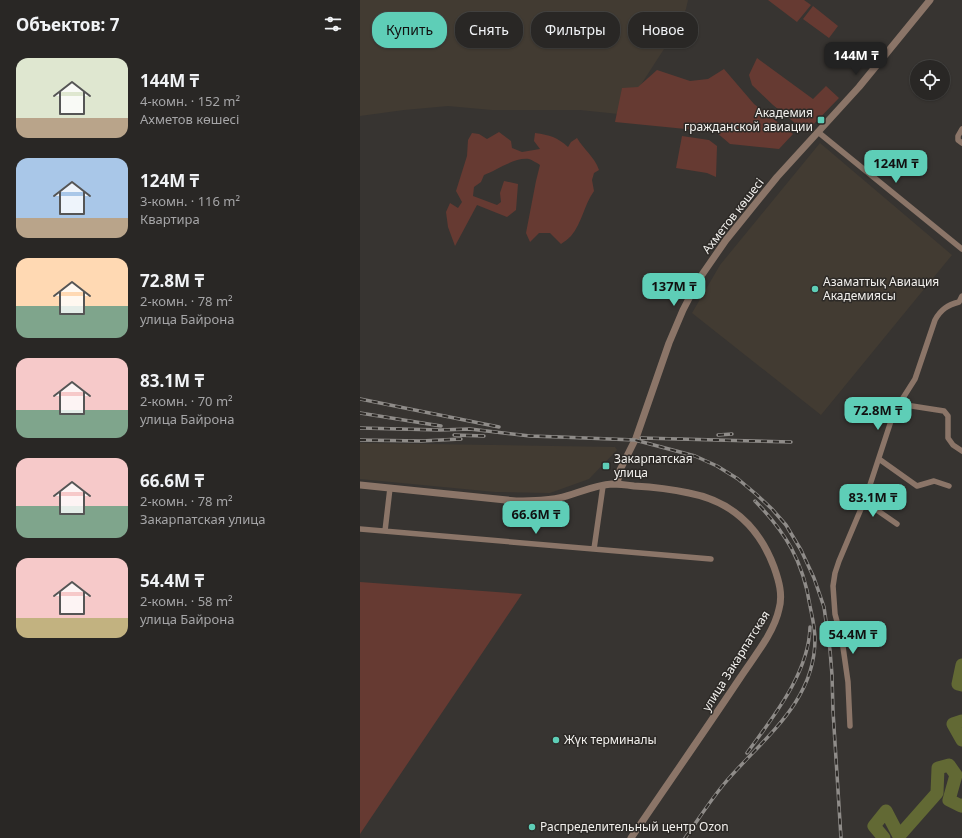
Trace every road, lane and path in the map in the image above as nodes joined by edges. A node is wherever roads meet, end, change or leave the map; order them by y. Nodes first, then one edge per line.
1 (930, 0) edge
2 (962, 130) edge
3 (818, 132) junction
4 (962, 143) edge
5 (962, 249) edge
6 (962, 296) edge
7 (961, 303) edge
8 (899, 404) junction
9 (962, 451) edge
10 (879, 459) junction
11 (617, 484) junction
12 (360, 485) edge
13 (604, 486) junction
14 (949, 486) dead end
15 (390, 488) junction
16 (866, 497) junction
17 (897, 524) dead end
18 (360, 528) edge
19 (385, 531) junction
20 (594, 549) junction
21 (711, 559) dead end
22 (850, 726) dead end
23 (631, 838) edge

1 - 3 street, Ахметов көшесі
2 - 4 street
3 - 5 street
3 - 11 street, Ахметов көшесі
6 - 7 street
7 - 8 street
8 - 9 street
8 - 10 street
10 - 14 street
10 - 16 street
11 - 13 street
11 - 23 street, улица Закарпатская
12 - 15 street
13 - 15 street
13 - 20 street
15 - 19 street
16 - 17 street
16 - 22 street
18 - 19 street
19 - 20 street
20 - 21 street

